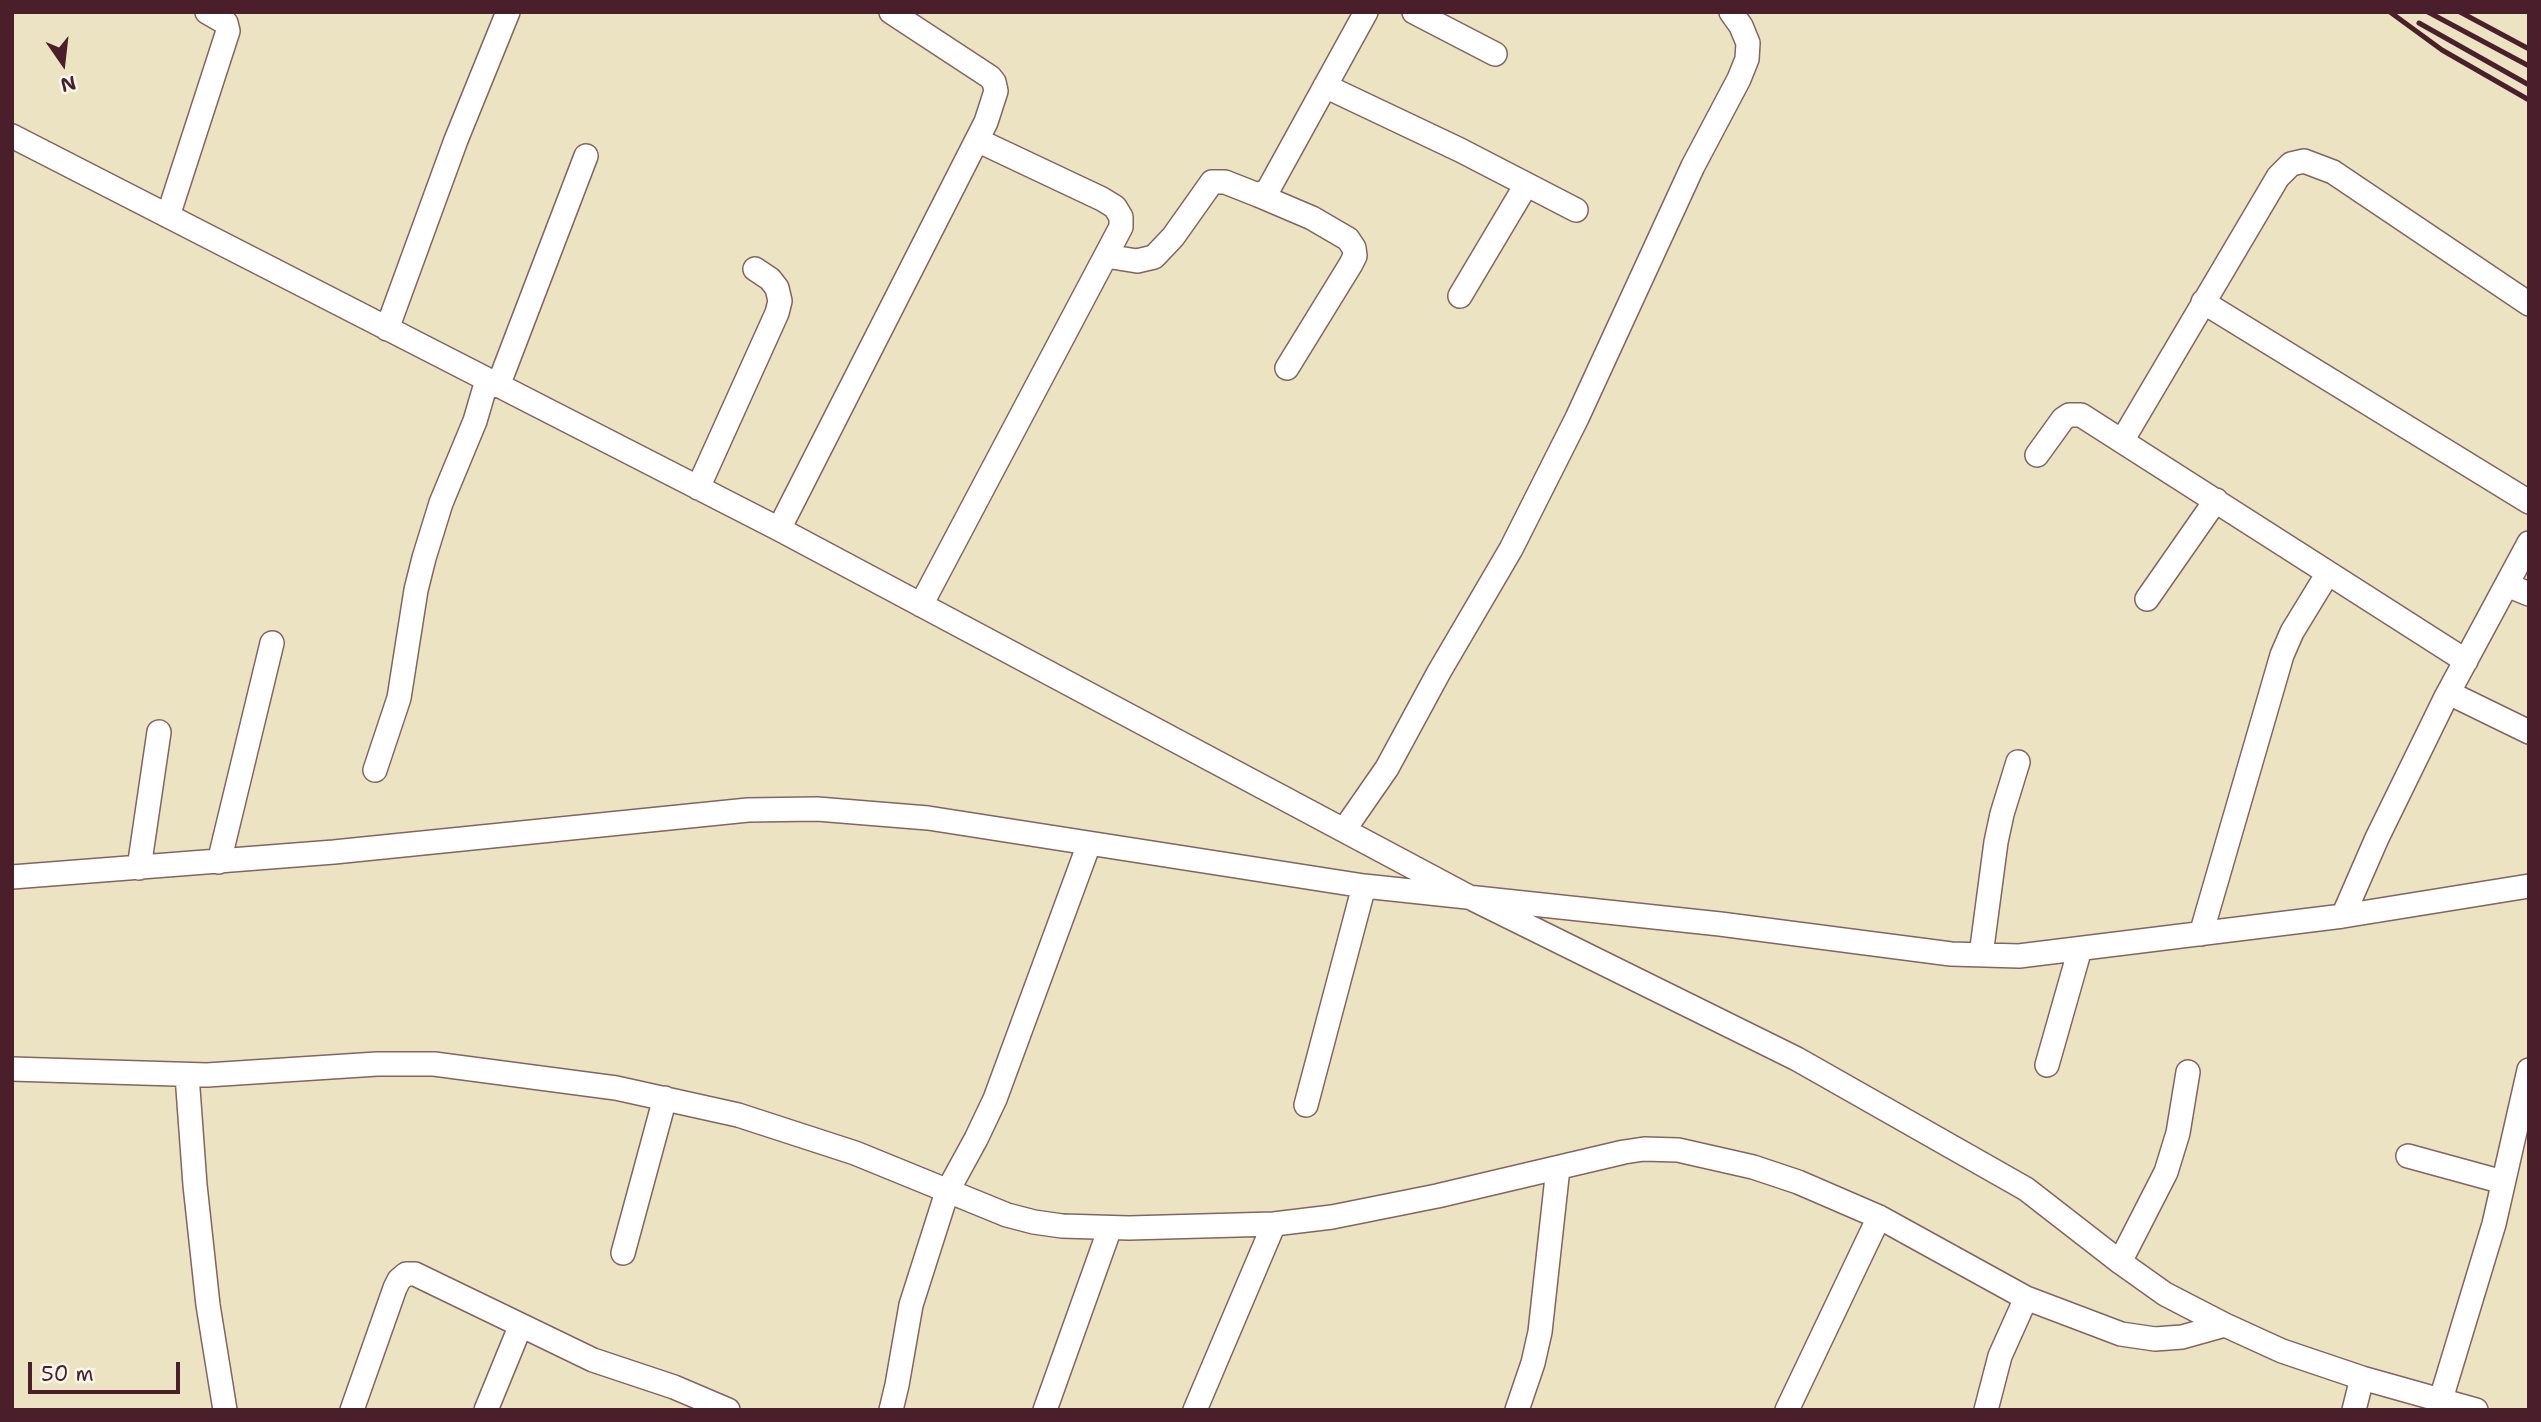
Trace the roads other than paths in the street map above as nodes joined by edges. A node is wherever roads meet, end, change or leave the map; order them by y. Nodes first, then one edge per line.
1 (207, 12) edge
2 (508, 12) edge
3 (891, 12) edge
4 (1366, 12) edge
5 (1414, 12) edge
6 (1731, 12) edge
7 (1495, 54) dead end
8 (1325, 86) junction
9 (12, 136) edge
10 (977, 140) junction
11 (586, 156) dead end
12 (1526, 185) junction
13 (1258, 195) junction
14 (1576, 210) dead end
15 (168, 216) junction
16 (1106, 256) junction
17 (755, 269) dead end
18 (1460, 296) dead end
19 (2203, 302) junction
20 (2529, 304) edge
21 (387, 329) junction
22 (1287, 368) dead end
23 (493, 383) junction
24 (2122, 441) junction
25 (2037, 455) dead end
26 (698, 488) junction
27 (2216, 500) junction
28 (2529, 502) edge
29 (779, 529) junction
30 (2529, 543) edge
31 (2328, 573) junction
32 (2507, 585) junction
33 (2529, 594) edge
34 (2147, 599) dead end
35 (921, 605) junction
36 (272, 643) dead end
37 (2466, 661) junction
38 (2449, 693) junction
39 (159, 732) dead end
40 (2529, 733) edge
41 (2018, 762) dead end
42 (375, 770) dead end
43 (1344, 830) junction
44 (1089, 844) junction
45 (219, 862) junction
46 (139, 868) junction
47 (12, 877) edge
48 (1364, 886) junction
49 (2529, 886) edge
50 (1469, 897) junction
51 (2343, 916) junction
52 (2200, 934) junction
53 (2080, 950) junction
54 (1981, 956) junction
55 (2048, 1066) dead end
56 (12, 1069) edge
57 (2529, 1070) edge
58 (2188, 1072) dead end
59 (187, 1075) junction
60 (665, 1098) junction
61 (1306, 1105) dead end
62 (2408, 1156) dead end
63 (1558, 1168) junction
64 (2503, 1182) junction
65 (947, 1192) junction
66 (1879, 1217) junction
67 (1274, 1224) junction
68 (1110, 1228) junction
69 (623, 1252) dead end
70 (2120, 1262) junction
71 (2026, 1298) junction
72 (2225, 1325) junction
73 (520, 1326) junction
74 (2362, 1378) junction
75 (2441, 1399) junction
76 (2470, 1409) edge
77 (225, 1410) edge
78 (352, 1410) edge
79 (486, 1410) edge
80 (728, 1410) edge
81 (891, 1410) edge
82 (1045, 1410) edge
83 (1195, 1410) edge
84 (1517, 1410) edge
85 (1787, 1410) edge
86 (1986, 1410) edge
87 (2354, 1410) edge

1 - 15 street
2 - 21 street
3 - 10 street
4 - 8 street
5 - 7 street
6 - 43 street
8 - 12 street
8 - 13 street
9 - 15 street
10 - 16 street
10 - 29 street
11 - 23 street
12 - 14 street
12 - 18 street
13 - 16 street
13 - 22 street
15 - 21 street
16 - 35 street
17 - 26 street
19 - 20 street
19 - 24 street
19 - 28 street
21 - 23 street
23 - 26 street
23 - 42 street
24 - 25 street
24 - 27 street
26 - 29 street
27 - 31 street
27 - 34 street
29 - 35 street
30 - 32 street
31 - 37 street
31 - 52 street
32 - 33 street
32 - 37 street
35 - 43 street
36 - 45 street
37 - 38 street
38 - 40 street
38 - 51 street
39 - 46 street
41 - 54 street
43 - 50 street
44 - 45 street
44 - 48 street
44 - 65 street
45 - 46 street
46 - 47 street
48 - 50 street
48 - 61 street
49 - 51 street
50 - 54 street
50 - 70 street
51 - 52 street
52 - 53 street
53 - 54 street
53 - 55 street
56 - 59 street
57 - 64 street
58 - 70 street
59 - 60 street
59 - 77 street
60 - 65 street
60 - 69 street
62 - 64 street
63 - 66 street
63 - 67 street
63 - 84 street
64 - 75 street
65 - 68 street
65 - 81 street
66 - 71 street
66 - 85 street
67 - 68 street
67 - 83 street
68 - 82 street
70 - 72 street
71 - 72 street
71 - 86 street
72 - 74 street
73 - 78 street
73 - 79 street
73 - 80 street
74 - 75 street
74 - 87 street
75 - 76 street

